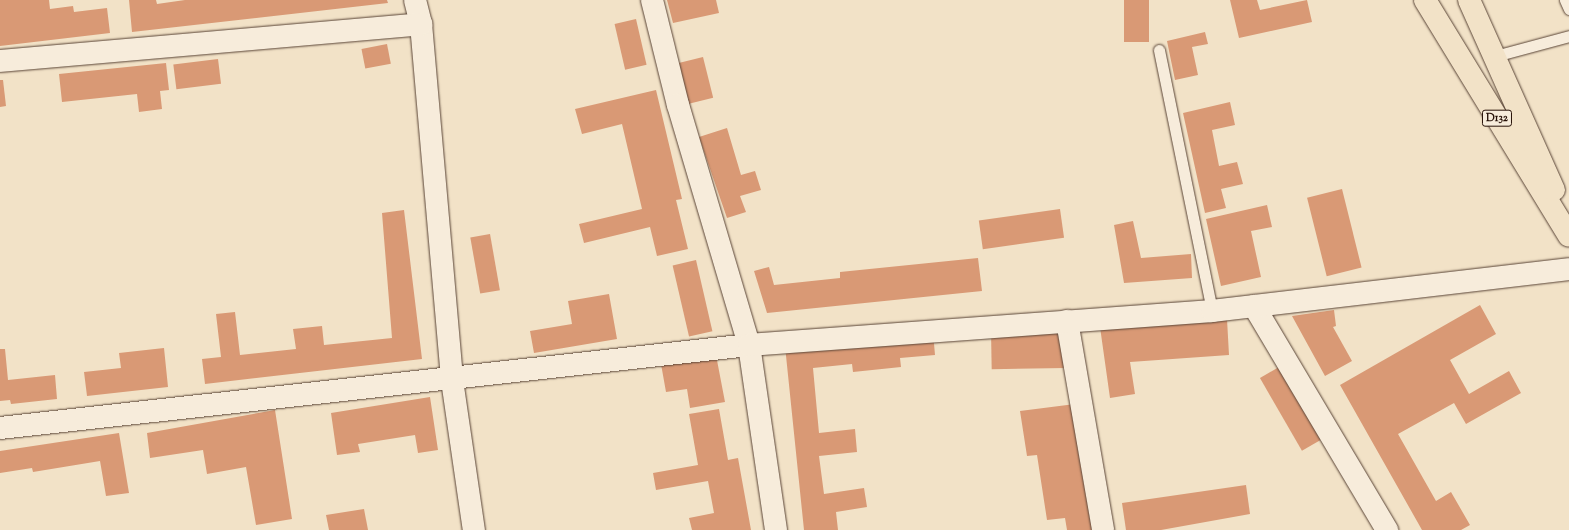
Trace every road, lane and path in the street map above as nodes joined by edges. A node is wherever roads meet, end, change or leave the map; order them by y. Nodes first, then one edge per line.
1 (415, 0) edge
2 (652, 0) edge
3 (1425, 0) edge
4 (1469, 0) edge
5 (1565, 0) edge
6 (1569, 9) edge
7 (421, 24) junction
8 (1569, 36) edge
9 (1159, 50) dead end
10 (1495, 56) junction
11 (0, 61) edge
12 (1569, 224) edge
13 (1569, 236) edge
14 (1569, 269) edge
15 (1254, 306) junction
16 (1212, 311) junction
17 (1067, 321) junction
18 (749, 345) junction
19 (452, 380) junction
20 (0, 428) edge
21 (474, 530) edge
22 (776, 530) edge
23 (1103, 530) edge
24 (1387, 530) edge

1 - 7 street
2 - 18 street
3 - 13 highway, D132
4 - 10 highway, D132
5 - 6 lane
7 - 11 street
7 - 19 street
8 - 10 lane
9 - 16 lane
10 - 12 highway, D132
14 - 15 street
15 - 16 street
15 - 24 street
16 - 17 street
17 - 18 street
17 - 23 street
18 - 19 street
18 - 22 street
19 - 20 street
19 - 21 street

